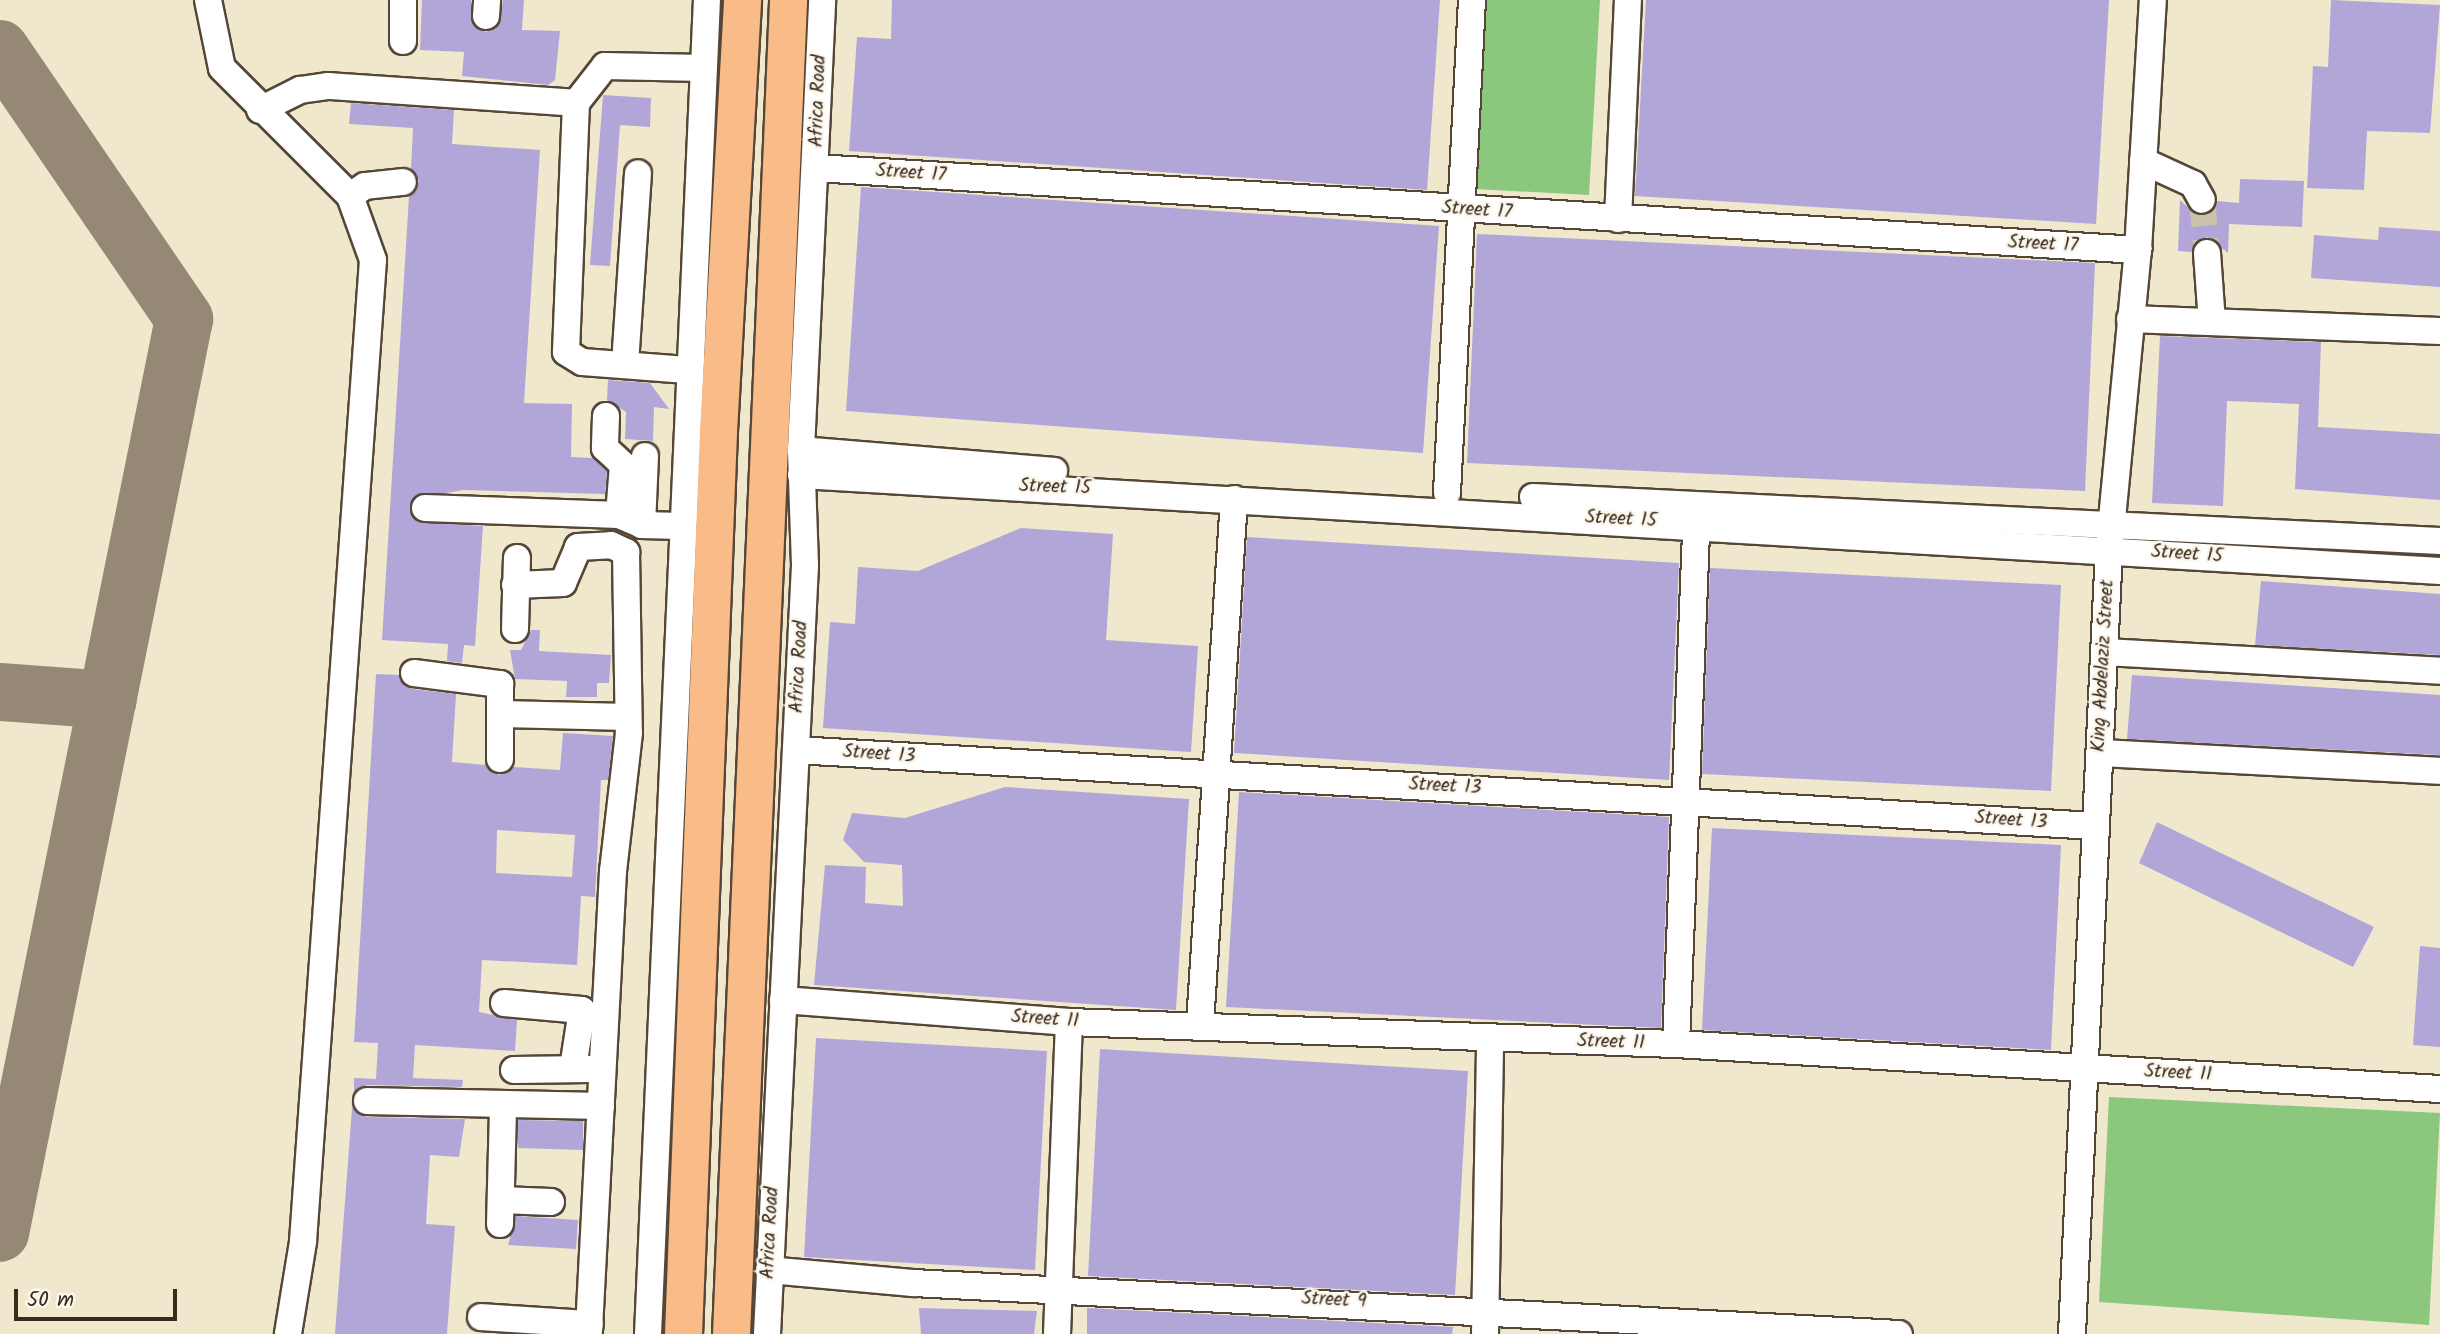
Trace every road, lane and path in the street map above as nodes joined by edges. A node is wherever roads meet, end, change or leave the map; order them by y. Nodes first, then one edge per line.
1 (208, 0) edge
2 (403, 0) edge
3 (707, 0) edge
4 (742, 0) edge
5 (788, 0) edge
6 (822, 0) edge
7 (1472, 0) edge
8 (1628, 0) edge
9 (2153, 0) edge
10 (403, 41) dead end
11 (703, 68) junction
12 (576, 103) junction
13 (260, 110) junction
14 (2143, 161) junction
15 (816, 167) junction
16 (638, 173) dead end
17 (404, 182) dead end
18 (350, 197) junction
19 (2202, 200) tunnel mouth
20 (1462, 210) junction
21 (1618, 219) junction
22 (2138, 250) junction
23 (2207, 253) tunnel mouth
24 (2130, 319) junction
25 (2212, 322) junction
26 (2440, 331) edge
27 (625, 364) junction
28 (687, 370) junction
29 (606, 416) dead end
30 (766, 429) junction
31 (718, 431) junction
32 (645, 456) dead end
33 (801, 462) junction
34 (1447, 493) junction
35 (1234, 499) junction
36 (425, 508) dead end
37 (1698, 514) junction
38 (717, 517) junction
39 (764, 519) junction
40 (630, 520) junction
41 (682, 526) junction
42 (2110, 537) junction
43 (2440, 541) edge
44 (517, 558) dead end
45 (2440, 571) edge
46 (516, 585) junction
47 (515, 629) dead end
48 (2105, 652) junction
49 (2440, 671) edge
50 (414, 673) dead end
51 (502, 714) junction
52 (628, 717) junction
53 (796, 750) junction
54 (2100, 753) junction
55 (500, 759) dead end
56 (2440, 771) edge
57 (1220, 776) junction
58 (1686, 799) junction
59 (2095, 827) junction
60 (783, 1000) junction
61 (504, 1003) dead end
62 (1069, 1022) junction
63 (1200, 1024) junction
64 (1490, 1039) junction
65 (1676, 1044) junction
66 (573, 1068) junction
67 (2088, 1069) junction
68 (514, 1070) dead end
69 (601, 1070) junction
70 (2440, 1089) edge
71 (367, 1101) dead end
72 (503, 1106) junction
73 (601, 1106) junction
74 (551, 1202) dead end
75 (769, 1270) junction
76 (1060, 1288) junction
77 (481, 1317) dead end
78 (1486, 1321) edge
79 (589, 1329) edge
80 (288, 1334) edge
81 (648, 1334) edge
82 (684, 1334) edge
83 (730, 1334) edge
84 (767, 1334) edge
85 (1057, 1334) edge
86 (1899, 1334) edge
87 (2072, 1334) edge

1 - 13 street
2 - 10 street
3 - 11 street
4 - 31 highway
5 - 30 highway, Africa Road
6 - 15 street, Africa Road
7 - 20 street
8 - 21 street
9 - 14 street, King Abdelaziz Street
11 - 12 street
11 - 28 street
12 - 13 street
12 - 27 street
13 - 18 street
14 - 19 street
14 - 22 street, King Abdelaziz Street
15 - 20 street, Street 17
15 - 33 street, Africa Road
16 - 27 street
17 - 18 street
18 - 80 street
20 - 21 street, Street 17
20 - 34 street
21 - 22 street, Street 17
22 - 24 street, King Abdelaziz Street
23 - 25 street
24 - 25 street
24 - 42 street, King Abdelaziz Street
25 - 26 street
27 - 28 street
28 - 41 street
29 - 40 street
30 - 31 highway
30 - 39 highway, Africa Road
31 - 38 highway
32 - 40 street
33 - 34 street, Street 15
33 - 35 street, Street 15
33 - 53 street, Africa Road
34 - 37 street, Street 15
35 - 37 street, Street 15
35 - 57 street
36 - 40 street
37 - 42 street, Street 15
37 - 58 street
38 - 39 highway
38 - 82 highway
39 - 83 highway, Africa Road
40 - 41 street
41 - 81 street
42 - 43 street, Street 15
42 - 45 street, Street 15
42 - 48 street, King Abdelaziz Street
44 - 46 street
46 - 47 street
46 - 52 street
48 - 49 street
48 - 54 street, King Abdelaziz Street
50 - 51 street
51 - 52 street
51 - 55 street
52 - 69 street
53 - 57 street, Street 13
53 - 60 street, Africa Road
54 - 56 street
54 - 59 street, King Abdelaziz Street
57 - 58 street, Street 13
57 - 63 street
58 - 59 street, Street 13
58 - 65 street
59 - 67 street, King Abdelaziz Street
60 - 62 street, Street 11
60 - 75 street, Africa Road
61 - 66 street
62 - 63 street, Street 11
62 - 76 street
63 - 64 street, Street 11
64 - 65 street, Street 11
64 - 78 street
65 - 67 street, Street 11
66 - 68 street
66 - 69 street
67 - 70 street, Street 11
67 - 87 street, King Abdelaziz Street
69 - 73 street
71 - 72 street
72 - 73 street
72 - 74 street
73 - 79 street
75 - 76 street, Street 9
75 - 84 street, Africa Road
76 - 78 street, Street 9
76 - 85 street
77 - 79 street
78 - 86 street, Street 9

